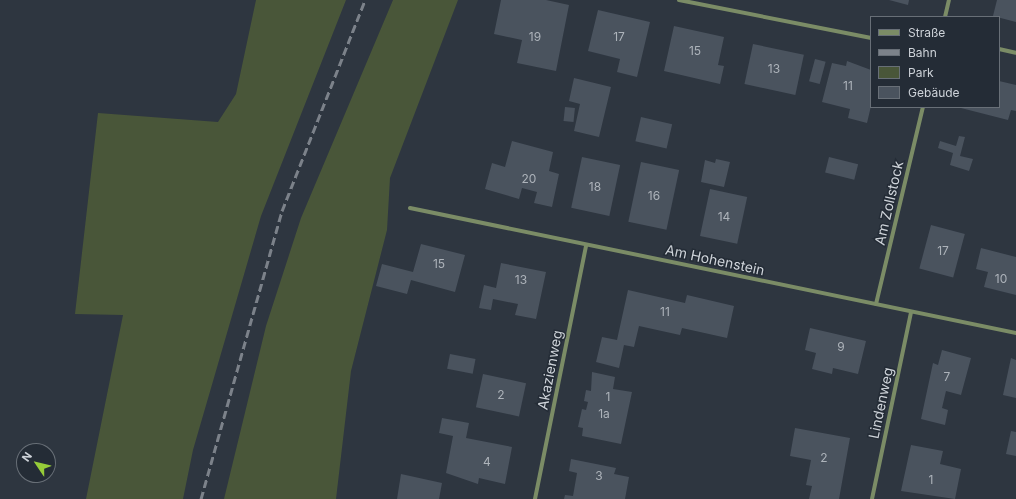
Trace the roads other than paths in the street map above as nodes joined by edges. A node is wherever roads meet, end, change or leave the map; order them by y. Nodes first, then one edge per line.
1 (679, 0) edge
2 (949, 0) edge
3 (945, 16) edge
4 (870, 38) edge
5 (1000, 49) edge
6 (1016, 53) edge
7 (923, 108) edge
8 (410, 208) dead end
9 (586, 245) junction
10 (876, 304) junction
11 (912, 312) junction
12 (1016, 333) edge
13 (535, 499) edge
14 (872, 499) edge

1 - 4 street
2 - 3 street
5 - 6 street
7 - 10 street, Am Zollstock
8 - 9 street, Am Hohenstein
9 - 10 street, Am Hohenstein
9 - 13 street, Akazienweg
10 - 11 street, Am Hohenstein
11 - 12 street, Am Hohenstein
11 - 14 street, Lindenweg

